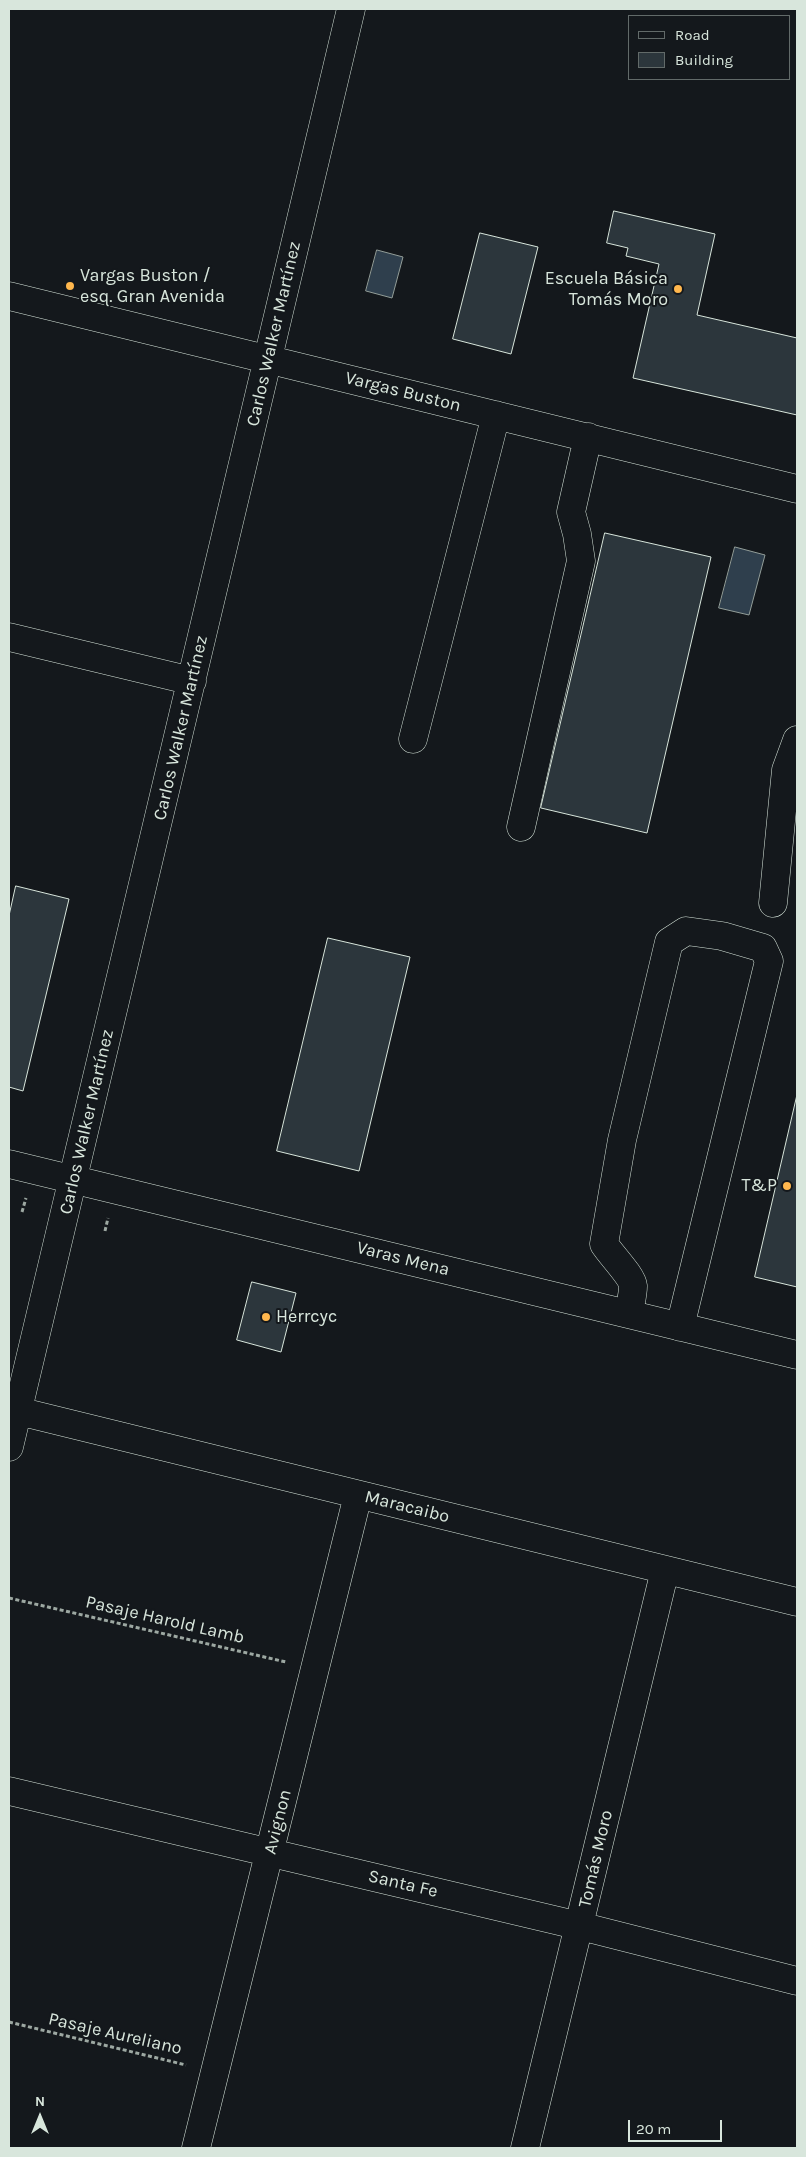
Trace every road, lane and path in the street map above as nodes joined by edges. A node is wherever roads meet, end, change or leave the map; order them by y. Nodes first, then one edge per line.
1 (350, 9) edge
2 (9, 296) edge
3 (268, 358) junction
4 (496, 415) junction
5 (588, 437) junction
6 (797, 489) edge
7 (9, 637) edge
8 (192, 681) junction
9 (413, 739) dead end
10 (797, 740) edge
11 (522, 827) dead end
12 (773, 903) dead end
13 (9, 1164) edge
14 (74, 1179) junction
15 (629, 1314) junction
16 (680, 1327) junction
17 (797, 1355) edge
18 (18, 1411) junction
19 (9, 1447) edge
20 (358, 1495) junction
21 (665, 1570) junction
22 (9, 1598) edge
23 (797, 1602) edge
24 (315, 1669) junction
25 (9, 1791) edge
26 (270, 1853) junction
27 (580, 1926) junction
28 (797, 1981) edge
29 (9, 2022) edge
30 (215, 2072) junction
31 (196, 2148) edge
32 (525, 2148) edge

1 - 3 street, Carlos Walker Martínez
2 - 3 street, Vargas Buston
3 - 4 street, Vargas Buston
3 - 8 street, Carlos Walker Martínez
4 - 5 street, Vargas Buston
4 - 9 street
5 - 6 street, Vargas Buston
5 - 11 street
7 - 8 street
8 - 14 street, Carlos Walker Martínez
10 - 12 street
13 - 14 street, Varas Mena
14 - 15 street, Varas Mena
14 - 18 street, Carlos Walker Martínez
15 - 16 street, Varas Mena
15 - 16 street
16 - 17 street, Varas Mena
18 - 19 street, Carlos Walker Martínez
18 - 20 street, Maracaibo
20 - 21 street, Maracaibo
20 - 24 street, Avignon
21 - 23 street, Maracaibo
21 - 27 street, Tomás Moro
22 - 24 path, Pasaje Harold Lamb
24 - 26 street, Avignon
25 - 26 street, Santa Fe
26 - 27 street, Santa Fe
26 - 30 street, Avignon
27 - 28 street, Santa Fe
27 - 32 street, Tomás Moro
29 - 30 path, Pasaje Aureliano
30 - 31 street, Avignon

